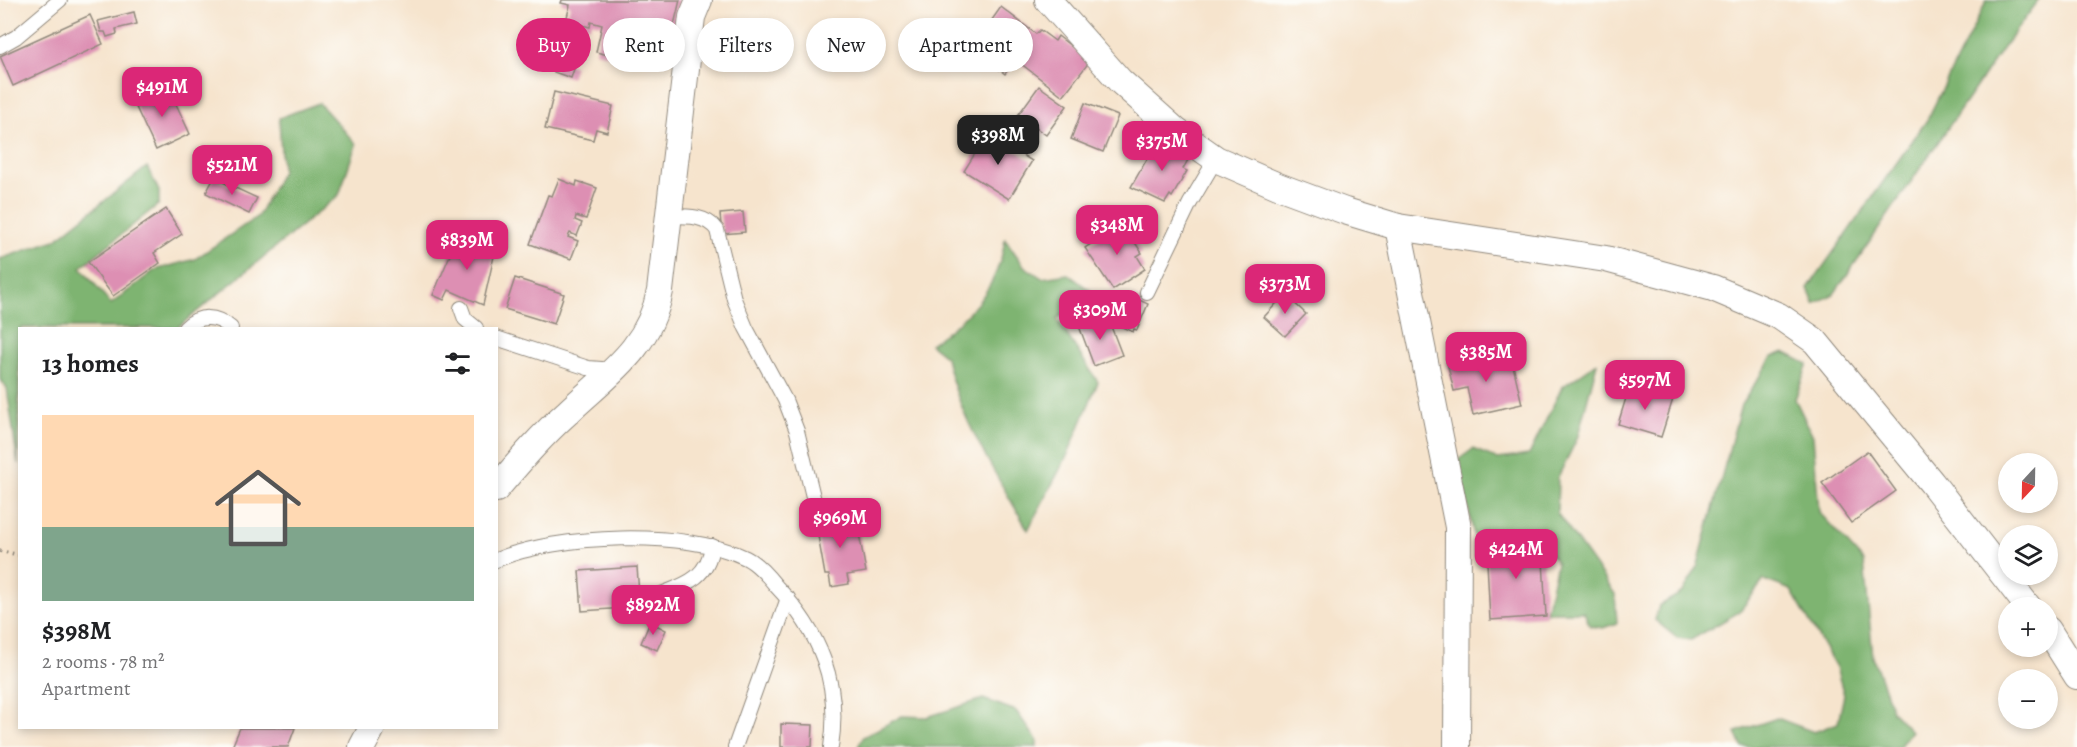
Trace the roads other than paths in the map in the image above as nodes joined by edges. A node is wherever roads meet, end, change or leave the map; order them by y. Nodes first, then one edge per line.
1 (60, 0) edge
2 (699, 0) edge
3 (1048, 0) edge
4 (0, 46) edge
5 (1216, 159) junction
6 (668, 216) junction
7 (1398, 227) junction
8 (1147, 292) dead end
9 (460, 308) dead end
10 (186, 327) edge
11 (230, 327) edge
12 (475, 327) edge
13 (498, 339) edge
14 (615, 370) junction
15 (498, 487) edge
16 (816, 508) dead end
17 (712, 546) junction
18 (498, 559) edge
19 (2020, 597) edge
20 (652, 598) dead end
21 (788, 598) junction
22 (2058, 646) edge
23 (2077, 676) edge
24 (371, 729) edge
25 (362, 747) edge
26 (735, 747) edge
27 (831, 747) edge
28 (1456, 747) edge

1 - 4 lane
2 - 6 street
3 - 5 street
5 - 7 street
5 - 8 lane
6 - 14 street
6 - 16 lane
7 - 19 street
7 - 28 street
9 - 12 lane
10 - 11 lane
13 - 14 lane
14 - 15 street
17 - 18 lane
17 - 20 lane
17 - 21 lane
21 - 26 lane
21 - 27 lane
22 - 23 street
24 - 25 street

